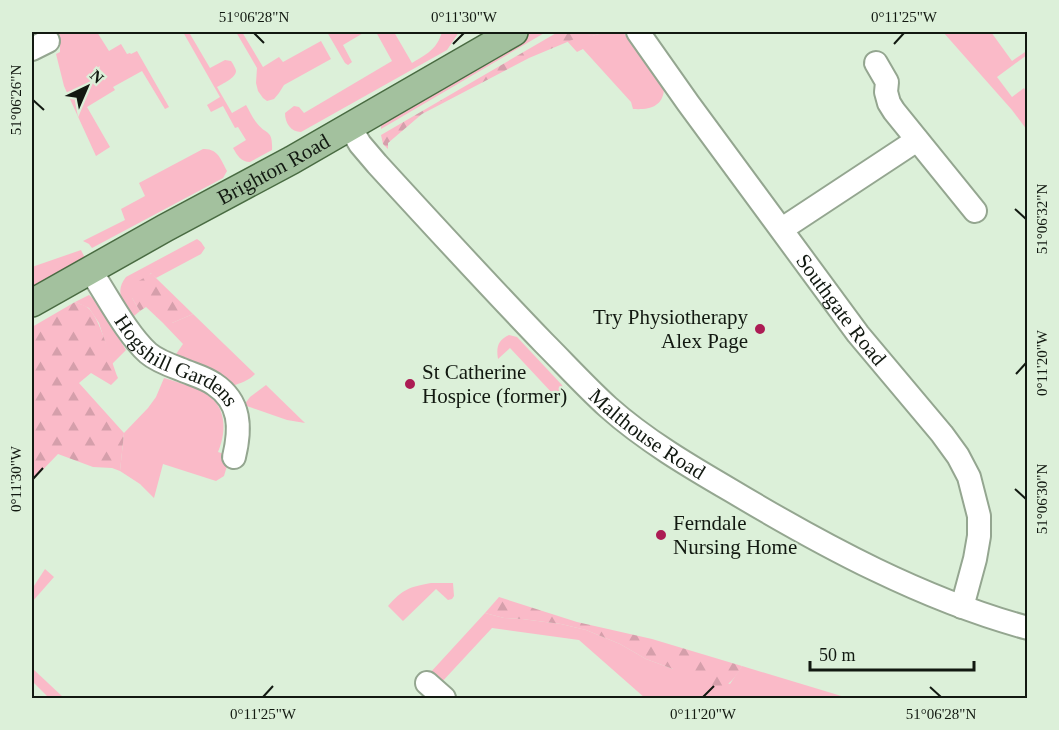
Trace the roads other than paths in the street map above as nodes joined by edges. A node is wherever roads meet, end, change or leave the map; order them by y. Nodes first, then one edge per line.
1 (638, 32) edge
2 (500, 35) edge
3 (876, 63) dead end
4 (350, 127) junction
5 (917, 140) junction
6 (975, 211) dead end
7 (782, 229) junction
8 (90, 270) junction
9 (32, 303) edge
10 (234, 457) dead end
11 (962, 607) junction
12 (1028, 628) edge
13 (427, 682) dead end
14 (444, 699) edge

1 - 7 street, Southgate Road
2 - 4 main road, Brighton Road
3 - 5 street
4 - 8 main road, Brighton Road
4 - 11 street, Malthouse Road
5 - 6 street
5 - 7 street
7 - 11 street, Southgate Road
8 - 9 main road, Brighton Road
8 - 10 street, Hogshill Gardens
11 - 12 street, Malthouse Road
13 - 14 street

